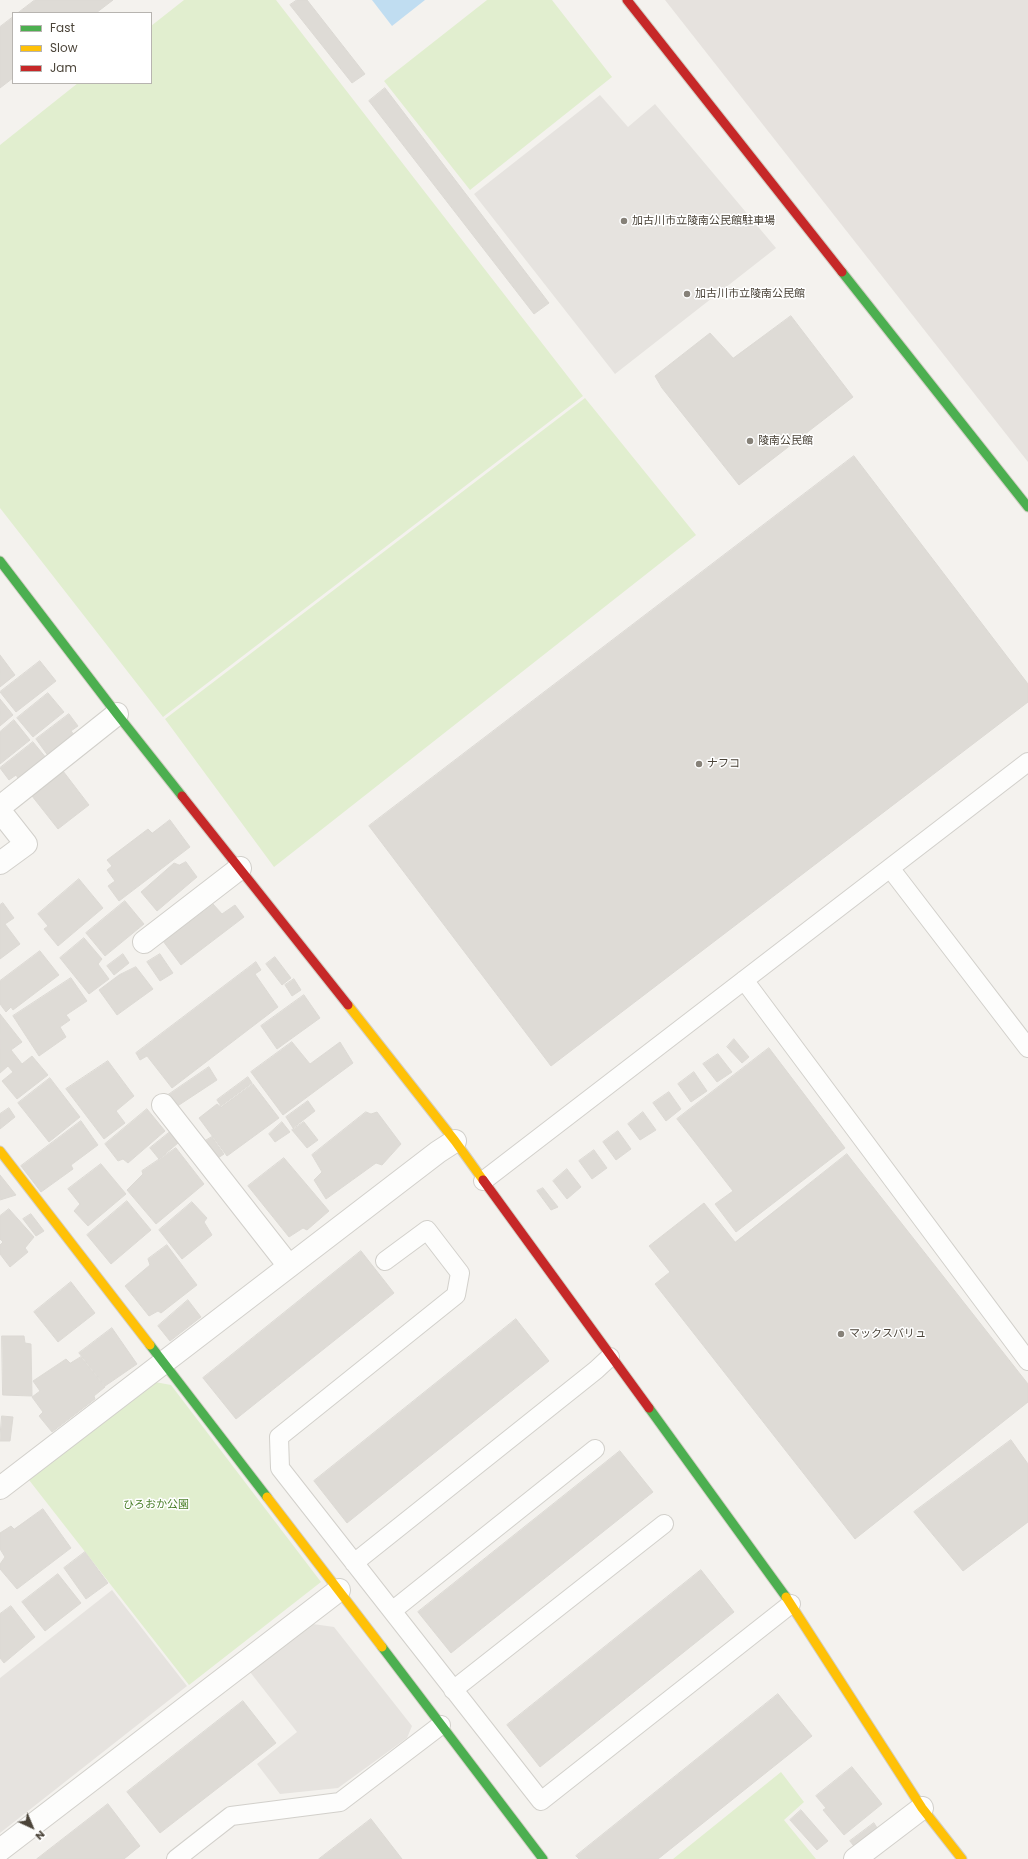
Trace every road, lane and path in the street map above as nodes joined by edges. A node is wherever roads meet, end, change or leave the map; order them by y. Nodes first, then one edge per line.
1 (627, 0) edge
2 (1028, 507) edge
3 (0, 561) edge
4 (117, 714) junction
5 (1028, 762) edge
6 (0, 807) edge
7 (0, 811) edge
8 (0, 863) edge
9 (240, 868) junction
10 (890, 868) junction
11 (144, 942) dead end
12 (744, 980) junction
13 (1028, 1048) edge
14 (163, 1105) dead end
15 (455, 1141) junction
16 (0, 1151) edge
17 (483, 1181) junction
18 (385, 1261) dead end
19 (289, 1266) junction
20 (610, 1357) junction
21 (1028, 1361) edge
22 (164, 1363) junction
23 (595, 1449) dead end
24 (0, 1488) edge
25 (664, 1524) dead end
26 (354, 1563) junction
27 (339, 1590) junction
28 (791, 1604) junction
29 (392, 1611) junction
30 (453, 1690) junction
31 (441, 1725) junction
32 (922, 1808) junction
33 (0, 1850) edge
34 (176, 1859) edge
35 (543, 1859) edge
36 (855, 1859) edge
37 (962, 1859) edge

1 - 2 street
3 - 4 street
4 - 6 street
4 - 9 street
5 - 10 lane
7 - 8 street
9 - 11 street
9 - 15 street
10 - 12 lane
10 - 13 lane
12 - 17 lane
12 - 21 lane
14 - 19 street
15 - 17 street
15 - 19 street
16 - 22 street
17 - 20 street
18 - 26 lane
19 - 22 street
20 - 26 lane
20 - 28 street
22 - 24 street
22 - 27 street
23 - 29 lane
25 - 30 lane
26 - 29 lane
27 - 31 street
27 - 33 street
28 - 30 lane
28 - 32 street
29 - 30 lane
31 - 34 lane
31 - 35 street
32 - 36 street
32 - 37 street

